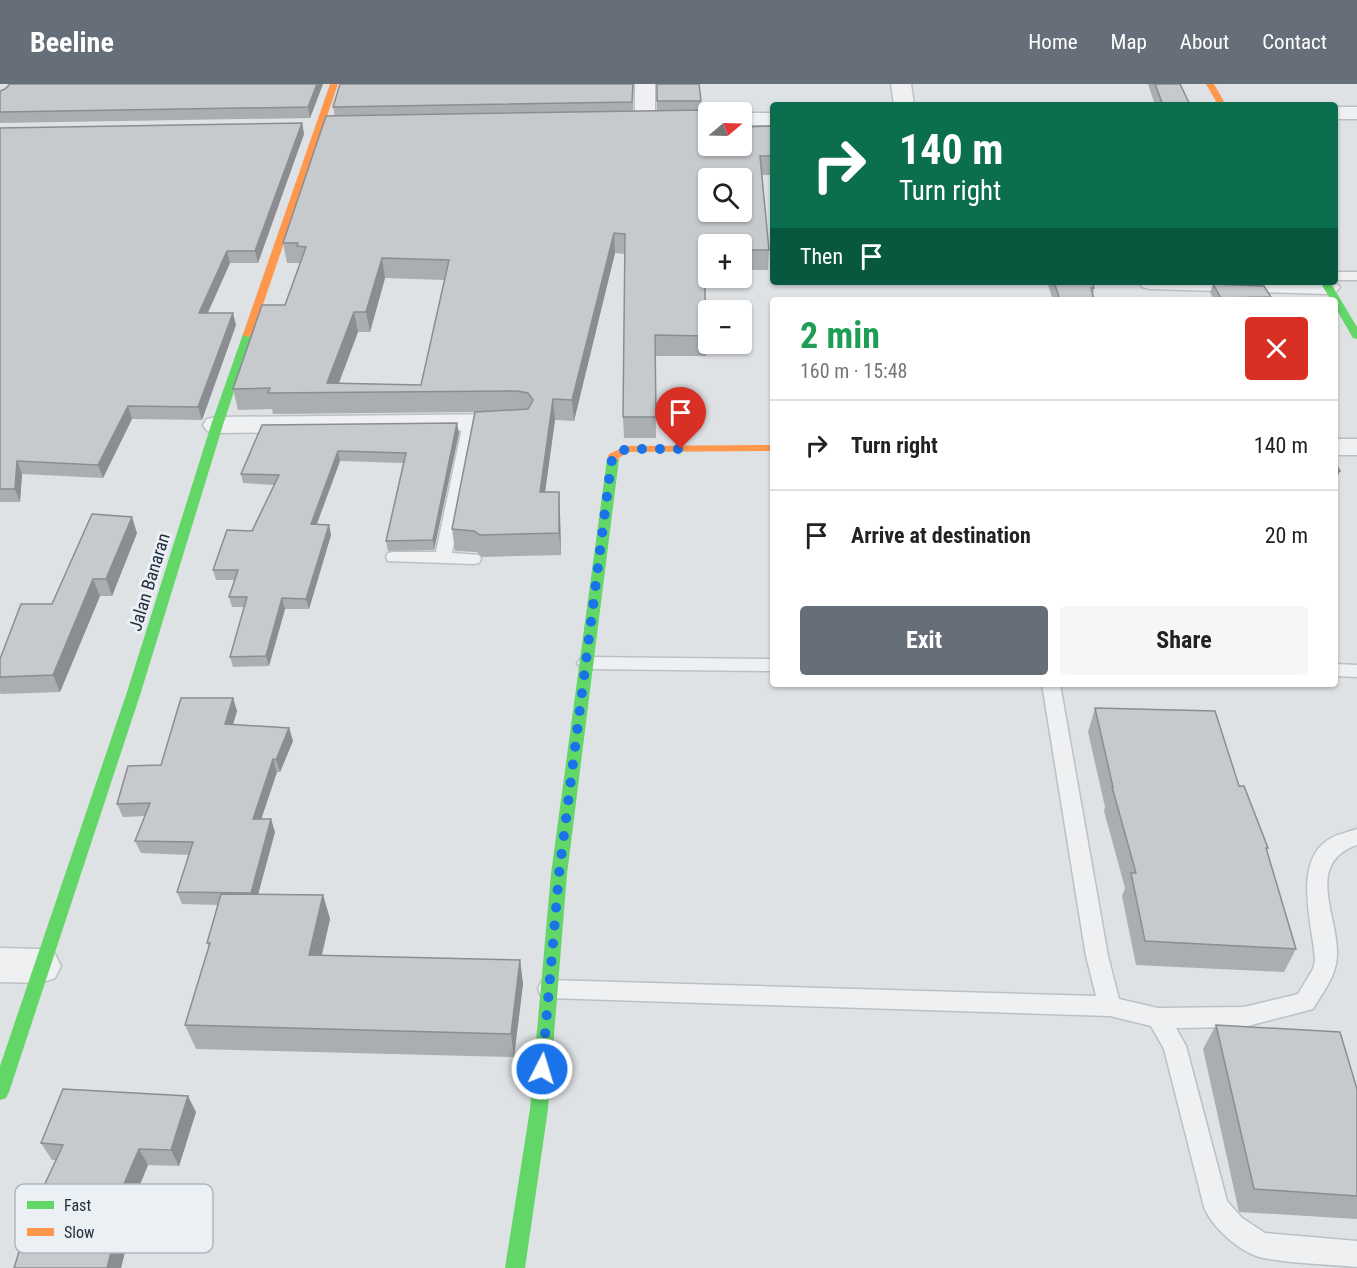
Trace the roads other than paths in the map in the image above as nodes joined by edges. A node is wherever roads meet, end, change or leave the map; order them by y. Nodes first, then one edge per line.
1 (334, 84) edge
2 (645, 84) edge
3 (901, 84) edge
4 (1210, 84) edge
5 (904, 102) edge
6 (1220, 102) edge
7 (1338, 113) edge
8 (1357, 113) edge
9 (752, 119) edge
10 (770, 119) edge
11 (645, 120) edge
12 (1357, 276) edge
13 (1338, 279) edge
14 (1338, 299) edge
15 (1357, 336) edge
16 (519, 422) edge
17 (470, 423) junction
18 (217, 424) junction
19 (1338, 447) edge
20 (1357, 447) edge
21 (770, 448) edge
22 (394, 557) dead end
23 (442, 558) junction
24 (473, 559) dead end
25 (586, 663) junction
26 (770, 665) edge
27 (1338, 670) edge
28 (1357, 671) edge
29 (1052, 687) edge
30 (1357, 837) edge
31 (0, 965) edge
32 (41, 966) junction
33 (549, 989) junction
34 (1110, 1006) junction
35 (1158, 1018) junction
36 (0, 1092) edge
37 (1357, 1254) edge
38 (515, 1268) edge

1 - 18 street, Jalan Banaran
2 - 11 street
3 - 5 street
4 - 6 street
7 - 8 street
9 - 10 street
12 - 13 lane
14 - 15 street
16 - 17 street
17 - 18 street
17 - 23 lane
18 - 32 street, Jalan Banaran
19 - 20 street
21 - 25 street
22 - 23 lane
23 - 24 lane
25 - 26 lane
25 - 33 street
27 - 28 lane
29 - 34 lane
30 - 35 lane
31 - 32 street
32 - 36 street, Jalan Banaran
33 - 34 lane
33 - 38 street
34 - 35 lane
35 - 37 lane

